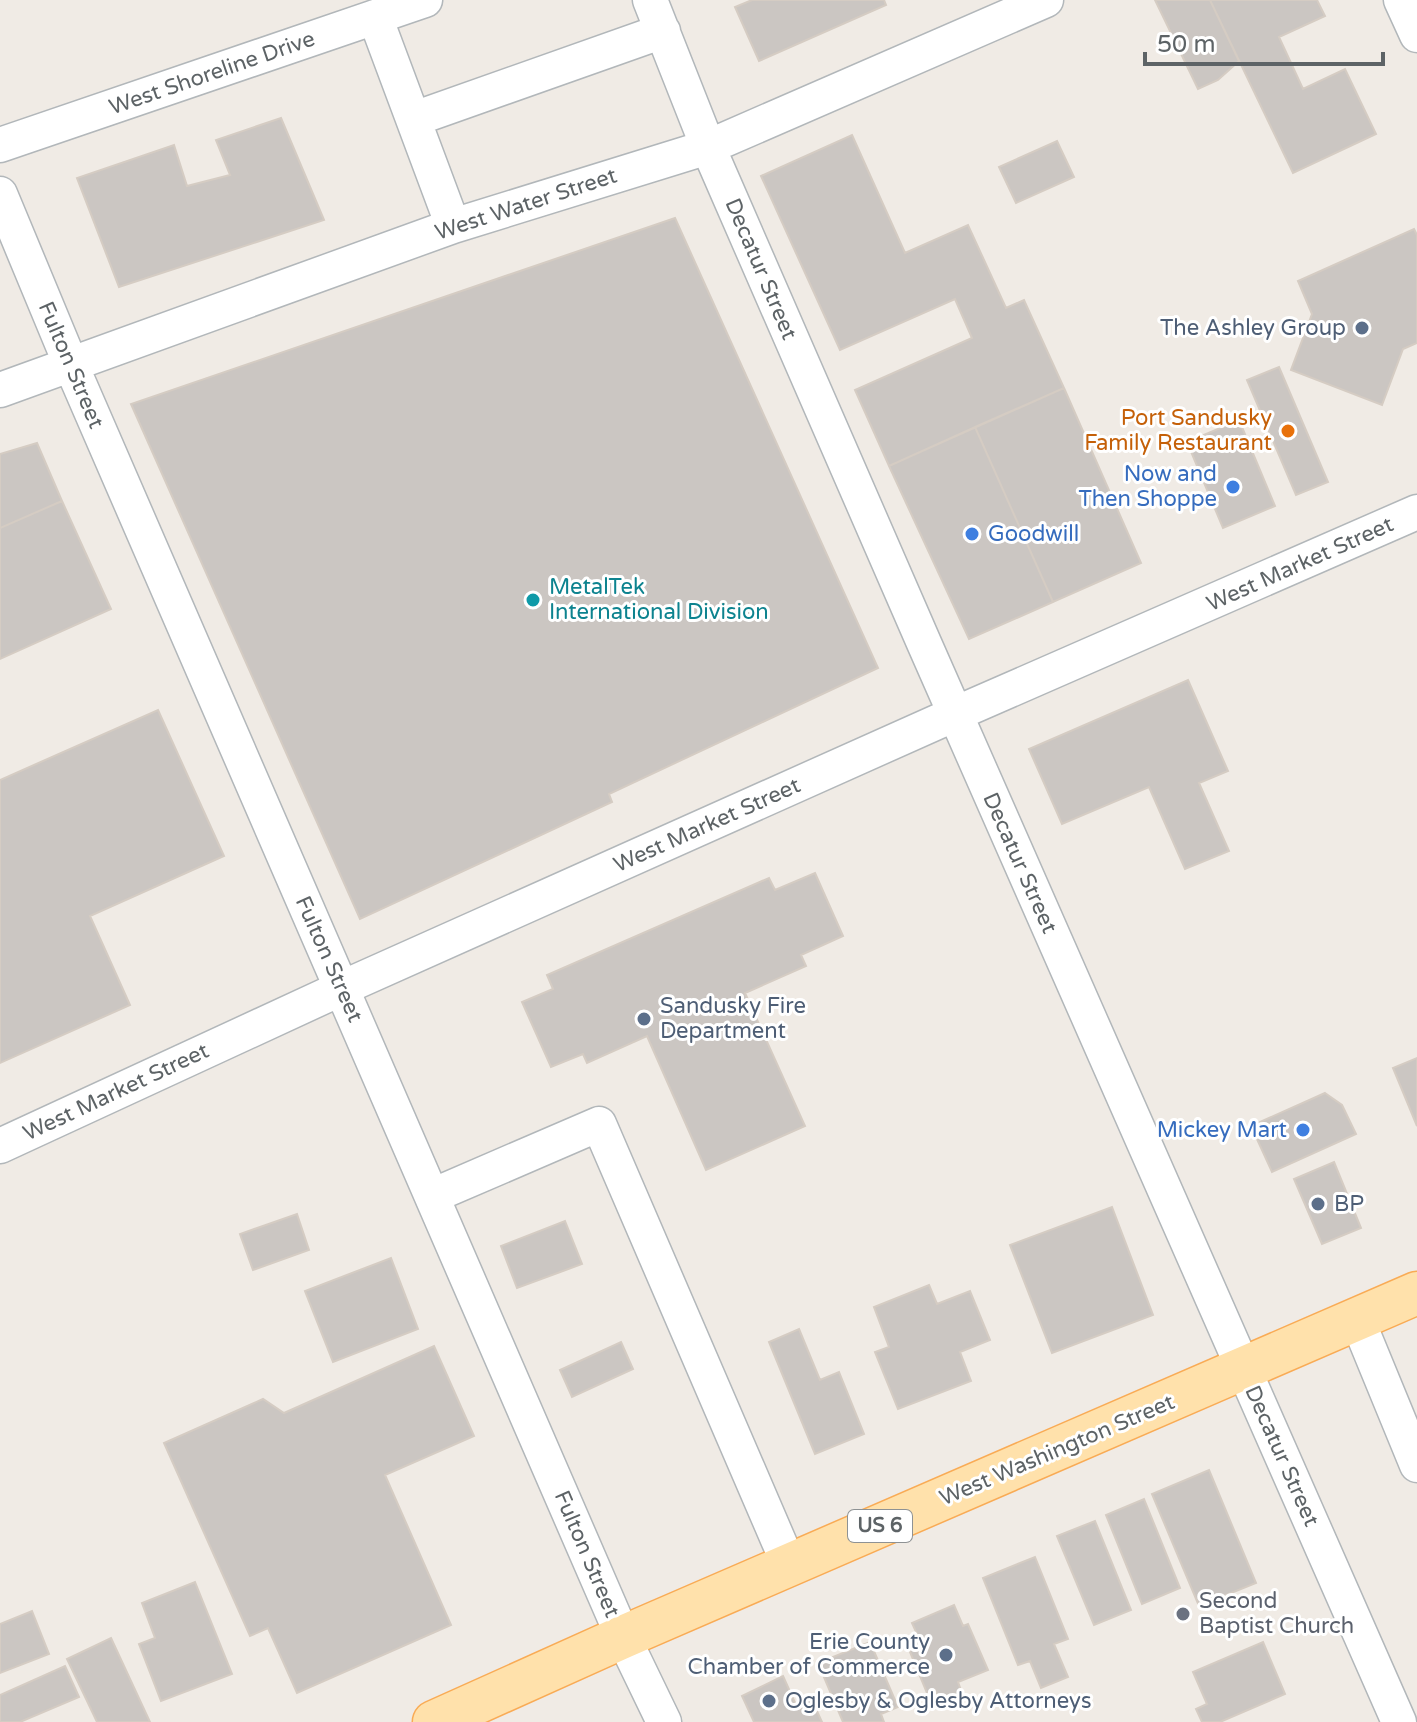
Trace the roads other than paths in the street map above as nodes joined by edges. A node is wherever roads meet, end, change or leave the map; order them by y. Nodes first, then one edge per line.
1 (425, 0) edge
2 (1046, 0) edge
3 (1401, 0) edge
4 (656, 15) edge
5 (375, 17) junction
6 (1417, 35) edge
7 (414, 119) junction
8 (0, 145) edge
9 (708, 147) junction
10 (0, 194) edge
11 (453, 226) junction
12 (71, 365) junction
13 (0, 390) edge
14 (1417, 512) edge
15 (955, 714) junction
16 (342, 988) junction
17 (0, 1146) edge
18 (432, 1196) junction
19 (1417, 1293) edge
20 (1357, 1319) junction
21 (1244, 1369) junction
22 (1417, 1465) edge
23 (789, 1565) junction
24 (623, 1637) junction
25 (434, 1722) edge
26 (664, 1722) edge
27 (1399, 1722) edge

1 - 5 street, West Shoreline Drive
2 - 9 street, West Water Street
3 - 6 street
4 - 7 street
4 - 9 street, Decatur Street
5 - 7 street
5 - 8 street, West Shoreline Drive
7 - 11 street
9 - 11 street, West Water Street
9 - 15 street, Decatur Street
10 - 12 street, Fulton Street
11 - 12 street, West Water Street
12 - 13 street, West Water Street
12 - 16 street, Fulton Street
14 - 15 street, West Market Street
15 - 16 street, West Market Street
15 - 21 street, Decatur Street
16 - 17 street, West Market Street
16 - 18 street, Fulton Street
18 - 23 street
18 - 24 street, Fulton Street
19 - 20 main road, West Washington Street / US 6
20 - 21 main road, West Washington Street / US 6
20 - 22 street
21 - 23 main road, West Washington Street / US 6
21 - 27 street, Decatur Street
23 - 24 main road, West Washington Street / US 6
24 - 25 main road, West Washington Street / US 6
24 - 26 street, Fulton Street

